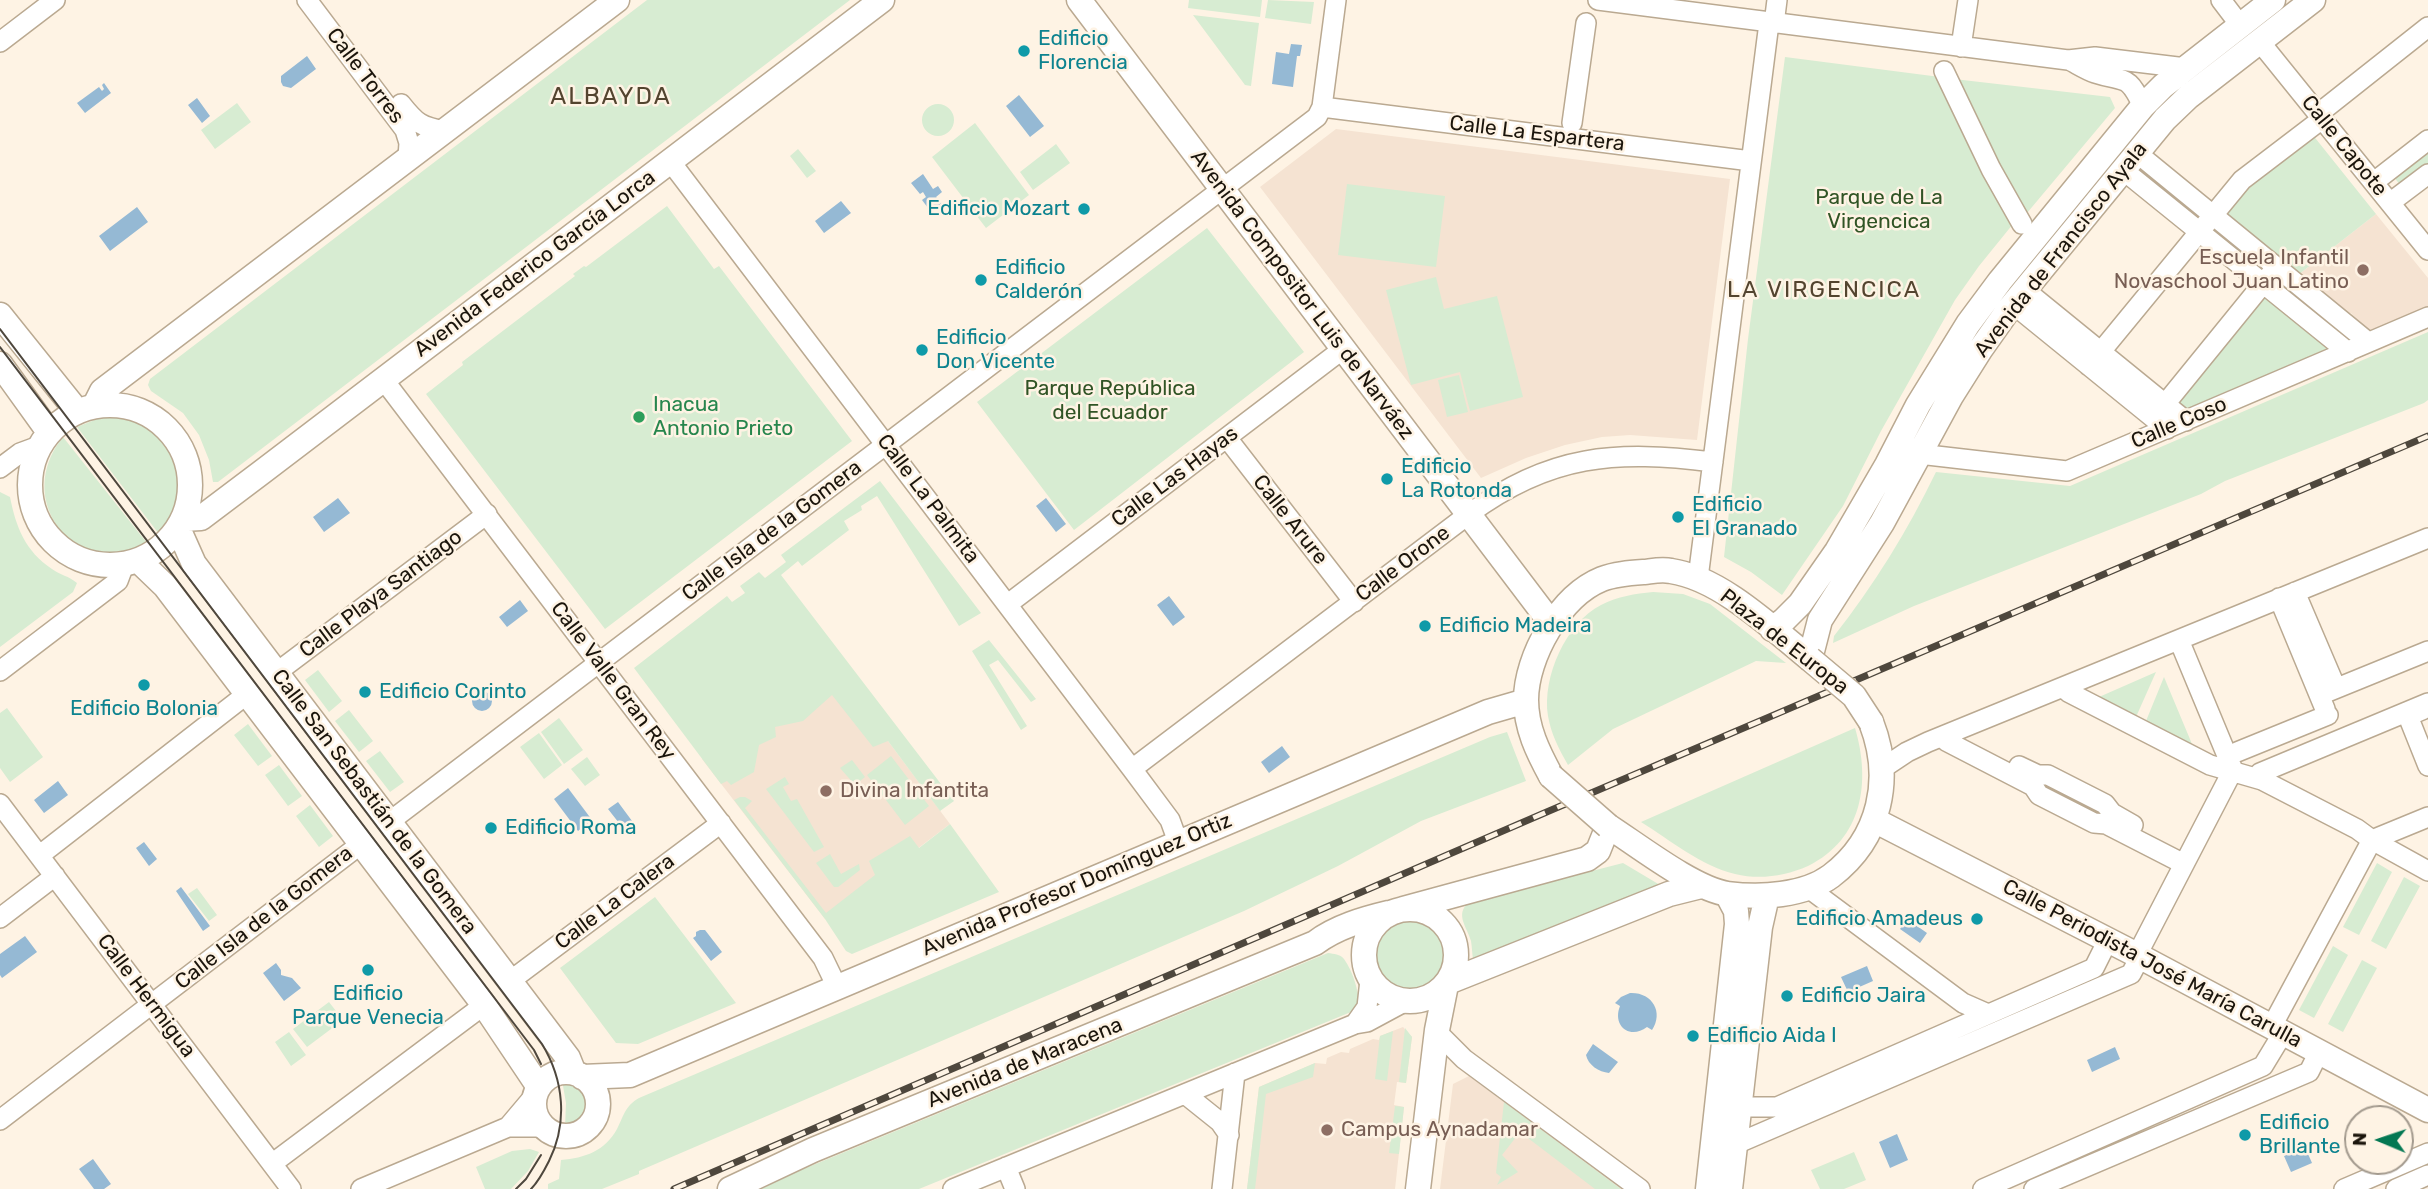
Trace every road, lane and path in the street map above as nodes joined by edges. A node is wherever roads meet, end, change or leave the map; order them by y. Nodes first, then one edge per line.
1 (55, 0) edge
2 (307, 0) edge
3 (323, 0) edge
4 (617, 0) edge
5 (882, 0) edge
6 (1079, 0) edge
7 (1336, 0) edge
8 (1598, 0) edge
9 (1777, 0) edge
10 (1968, 0) edge
11 (2221, 0) edge
12 (2273, 0) edge
13 (2313, 0) edge
14 (1586, 23) dead end
15 (1771, 23) junction
16 (2240, 25) junction
17 (2428, 27) edge
18 (2260, 41) junction
19 (0, 42) edge
20 (2428, 42) edge
21 (1961, 47) junction
22 (2068, 60) junction
23 (2186, 68) junction
24 (1944, 71) dead end
25 (2143, 106) junction
26 (1322, 107) junction
27 (2322, 119) junction
28 (1572, 123) dead end
29 (445, 131) junction
30 (2428, 140) edge
31 (408, 158) junction
32 (1751, 161) junction
33 (2130, 161) junction
34 (670, 162) junction
35 (2428, 174) edge
36 (2374, 182) junction
37 (1223, 189) junction
38 (2391, 202) junction
39 (2213, 215) junction
40 (2022, 224) dead end
41 (2199, 232) junction
42 (2428, 250) edge
43 (2276, 267) junction
44 (2263, 283) junction
45 (2019, 297) junction
46 (0, 315) edge
47 (2428, 317) edge
48 (2368, 342) junction
49 (1343, 349) junction
50 (2348, 352) junction
51 (2095, 359) junction
52 (1, 366) edge
53 (383, 379) junction
54 (86, 408) junction
55 (2162, 417) junction
56 (1227, 438) junction
57 (44, 439) junction
58 (886, 444) junction
59 (1919, 454) junction
60 (1713, 462) junction
61 (0, 468) edge
62 (486, 514) junction
63 (1469, 514) junction
64 (181, 524) junction
65 (2428, 538) edge
66 (131, 563) junction
67 (1698, 578) junction
68 (2287, 595) junction
69 (1353, 602) junction
70 (1008, 604) junction
71 (1551, 623) junction
72 (1772, 629) junction
73 (2179, 640) junction
74 (2428, 650) edge
75 (1810, 659) junction
76 (599, 662) junction
77 (0, 671) edge
78 (276, 673) junction
79 (2066, 686) junction
80 (247, 694) junction
81 (1526, 701) junction
82 (2327, 702) junction
83 (2428, 706) edge
84 (1952, 733) junction
85 (2235, 761) junction
86 (2428, 766) edge
87 (1883, 768) junction
88 (1132, 769) junction
89 (2256, 777) junction
90 (0, 804) edge
91 (2428, 817) edge
92 (1874, 820) junction
93 (389, 822) junction
94 (721, 823) junction
95 (1608, 826) junction
96 (2372, 840) junction
97 (1178, 842) junction
98 (361, 844) junction
99 (40, 855) junction
100 (2187, 859) junction
101 (2428, 871) edge
102 (55, 876) junction
103 (1701, 886) junction
104 (1807, 887) junction
105 (1727, 894) junction
106 (1767, 896) junction
107 (1396, 911) junction
108 (0, 918) edge
109 (2108, 940) junction
110 (1315, 943) junction
111 (2139, 956) junction
112 (1368, 974) junction
113 (510, 981) junction
114 (1447, 984) junction
115 (837, 987) junction
116 (1408, 1002) junction
117 (1963, 1003) junction
118 (153, 1004) junction
119 (484, 1005) junction
120 (1988, 1014) junction
121 (1355, 1024) junction
122 (1964, 1024) junction
123 (2278, 1029) junction
124 (1437, 1031) junction
125 (2319, 1052) junction
126 (1464, 1059) junction
127 (1235, 1073) junction
128 (578, 1075) junction
129 (630, 1075) junction
130 (1431, 1079) junction
131 (537, 1091) junction
132 (1185, 1094) junction
133 (2402, 1096) junction
134 (1740, 1107) junction
135 (597, 1110) junction
136 (2428, 1110) edge
137 (0, 1120) edge
138 (2428, 1121) edge
139 (508, 1127) junction
140 (544, 1128) junction
141 (1229, 1135) junction
142 (1736, 1144) junction
143 (2428, 1153) edge
144 (273, 1163) junction
145 (1006, 1167) junction
146 (2428, 1175) edge
147 (734, 1188) edge
148 (291, 1189) edge
149 (361, 1189) edge
150 (953, 1189) edge
151 (1015, 1189) edge
152 (1222, 1189) edge
153 (1418, 1189) edge
154 (1640, 1189) edge
155 (1709, 1189) edge
156 (1730, 1189) edge
157 (1983, 1189) edge
158 (2034, 1189) edge
159 (2344, 1189) edge
160 (2396, 1189) edge

1 - 19 street
2 - 31 street, Calle Torres
3 - 29 street, Calle Torres
4 - 29 main road
5 - 34 main road, Avenida Federico García Lorca
6 - 37 main road, Avenida Compositor Luis de Narváez
7 - 26 street
8 - 15 street
9 - 15 street
10 - 21 street
11 - 16 street
12 - 16 main road, Avenida de Francisco Ayala
13 - 18 main road, Avenida de Francisco Ayala
14 - 28 street
15 - 21 street
15 - 32 street
16 - 23 main road, Avenida de Francisco Ayala
17 - 27 street
18 - 27 street, Calle Capote
18 - 33 main road, Avenida de Francisco Ayala
20 - 27 street
21 - 22 street
22 - 23 street
22 - 25 street
23 - 25 main road, Avenida de Francisco Ayala
24 - 40 street
25 - 72 main road, Avenida de Francisco Ayala
26 - 32 street, Calle La Espartera
26 - 37 street, Calle Isla de la Gomera
27 - 36 street, Calle Capote
27 - 39 street
29 - 31 main road
30 - 36 street
31 - 54 main road
32 - 60 street
33 - 39 street
33 - 41 street
33 - 45 main road, Avenida de Francisco Ayala
34 - 53 main road, Avenida Federico García Lorca
34 - 58 street, Calle La Palmita
35 - 38 street
36 - 38 street, Calle Capote
37 - 49 main road, Avenida Compositor Luis de Narváez
37 - 58 street, Calle Isla de la Gomera
38 - 42 street, Calle Capote
39 - 41 street
39 - 43 street
41 - 44 street
41 - 51 street
43 - 44 street
43 - 48 street
44 - 50 street
44 - 55 street
45 - 51 street
45 - 59 main road, Avenida de Francisco Ayala
46 - 54 main road
47 - 48 street, Calle Coso
48 - 50 street, Calle Coso
49 - 56 street, Calle Las Hayas
49 - 63 main road, Avenida Compositor Luis de Narváez
50 - 55 street, Calle Coso
51 - 55 street
52 - 57 main road
53 - 62 street, Calle Valle Gran Rey
53 - 64 main road, Avenida Federico García Lorca
54 - 57 main road
54 - 64 main road
55 - 59 street, Calle Coso
56 - 69 street, Calle Arure
56 - 70 street, Calle Las Hayas
57 - 61 street
57 - 66 main road
58 - 70 street, Calle La Palmita
58 - 76 street, Calle Isla de la Gomera
59 - 75 main road, Avenida de Francisco Ayala
60 - 63 street, Calle Orone
60 - 67 street
62 - 76 street, Calle Valle Gran Rey
62 - 78 street, Calle Playa Santiago
63 - 69 street, Calle Orone
63 - 71 main road, Avenida Compositor Luis de Narváez
64 - 66 main road
64 - 78 main road, Calle San Sebastián de la Gomera
65 - 68 street
66 - 77 street
66 - 80 main road, Calle San Sebastián de la Gomera
67 - 71 main road, Plaza de Europa
67 - 72 main road, Plaza de Europa
68 - 73 street
68 - 82 street
69 - 88 street, Calle Orone
70 - 88 street, Calle La Palmita
71 - 81 main road, Plaza de Europa
72 - 75 main road, Plaza de Europa
73 - 79 street
73 - 85 street
74 - 82 street
75 - 87 main road, Plaza de Europa, bridge
76 - 93 street, Calle Isla de la Gomera
76 - 94 street, Calle Valle Gran Rey
78 - 93 main road, Calle San Sebastián de la Gomera
79 - 84 street
79 - 85 street
80 - 98 main road, Calle San Sebastián de la Gomera
80 - 99 street
81 - 95 main road, Plaza de Europa, bridge
81 - 97 main road, Avenida Profesor Domínguez Ortiz
82 - 85 street
83 - 86 street
83 - 89 street
84 - 87 street
84 - 100 street
85 - 89 street
85 - 100 street
87 - 92 main road, Plaza de Europa
88 - 97 street, Calle La Palmita
89 - 96 street
90 - 99 street, Calle Hermigua
91 - 96 street
92 - 104 main road, Plaza de Europa
92 - 109 main road, Calle Periodista José María Carulla
93 - 113 main road, Calle San Sebastián de la Gomera
94 - 113 street, Calle La Calera
94 - 115 street, Calle Valle Gran Rey
95 - 103 main road, Plaza de Europa
95 - 107 main road, Avenida de Maracena
96 - 101 street
96 - 123 street
97 - 115 main road, Avenida Profesor Domínguez Ortiz
98 - 118 street, Calle Isla de la Gomera
98 - 119 main road, Calle San Sebastián de la Gomera
99 - 102 street, Calle Hermigua
100 - 111 street
102 - 108 street
102 - 118 street, Calle Hermigua
103 - 105 main road, Plaza de Europa
103 - 114 main road
104 - 106 main road, Plaza de Europa
104 - 117 street
105 - 106 main road, Plaza de Europa
105 - 155 main road
106 - 134 main road
107 - 110 main road, Avenida de Maracena
107 - 112 main road
107 - 114 main road
109 - 111 main road, Calle Periodista José María Carulla
109 - 120 street
110 - 112 main road
110 - 147 main road, Avenida de Maracena
111 - 123 main road, Calle Periodista José María Carulla
111 - 142 street
112 - 116 main road
112 - 121 street
113 - 128 main road, Calle San Sebastián de la Gomera
114 - 116 main road
114 - 124 main road
115 - 129 main road, Avenida Profesor Domínguez Ortiz
116 - 121 street
116 - 124 main road
117 - 120 street
117 - 122 street
118 - 137 street, Calle Isla de la Gomera
118 - 144 street, Calle Hermigua
119 - 131 main road, Calle San Sebastián de la Gomera
119 - 144 street
120 - 122 street
121 - 127 street
122 - 134 street
123 - 125 main road, Calle Periodista José María Carulla
123 - 157 street
124 - 126 street
124 - 130 main road
125 - 133 main road, Calle Periodista José María Carulla
125 - 158 street
126 - 130 street
126 - 154 street
127 - 132 street
127 - 141 street
128 - 129 main road, Avenida Profesor Domínguez Ortiz
128 - 131 main road
128 - 135 main road
129 - 135 main road, Avenida Profesor Domínguez Ortiz
130 - 153 main road
131 - 139 street
131 - 140 main road
132 - 141 street
132 - 145 street
133 - 136 main road, Calle Periodista José María Carulla
133 - 138 street
134 - 142 main road
135 - 140 main road
139 - 140 street
139 - 149 street
141 - 152 street
142 - 156 main road
143 - 159 street
144 - 148 street, Calle Hermigua
145 - 150 street
145 - 151 street
146 - 160 street

